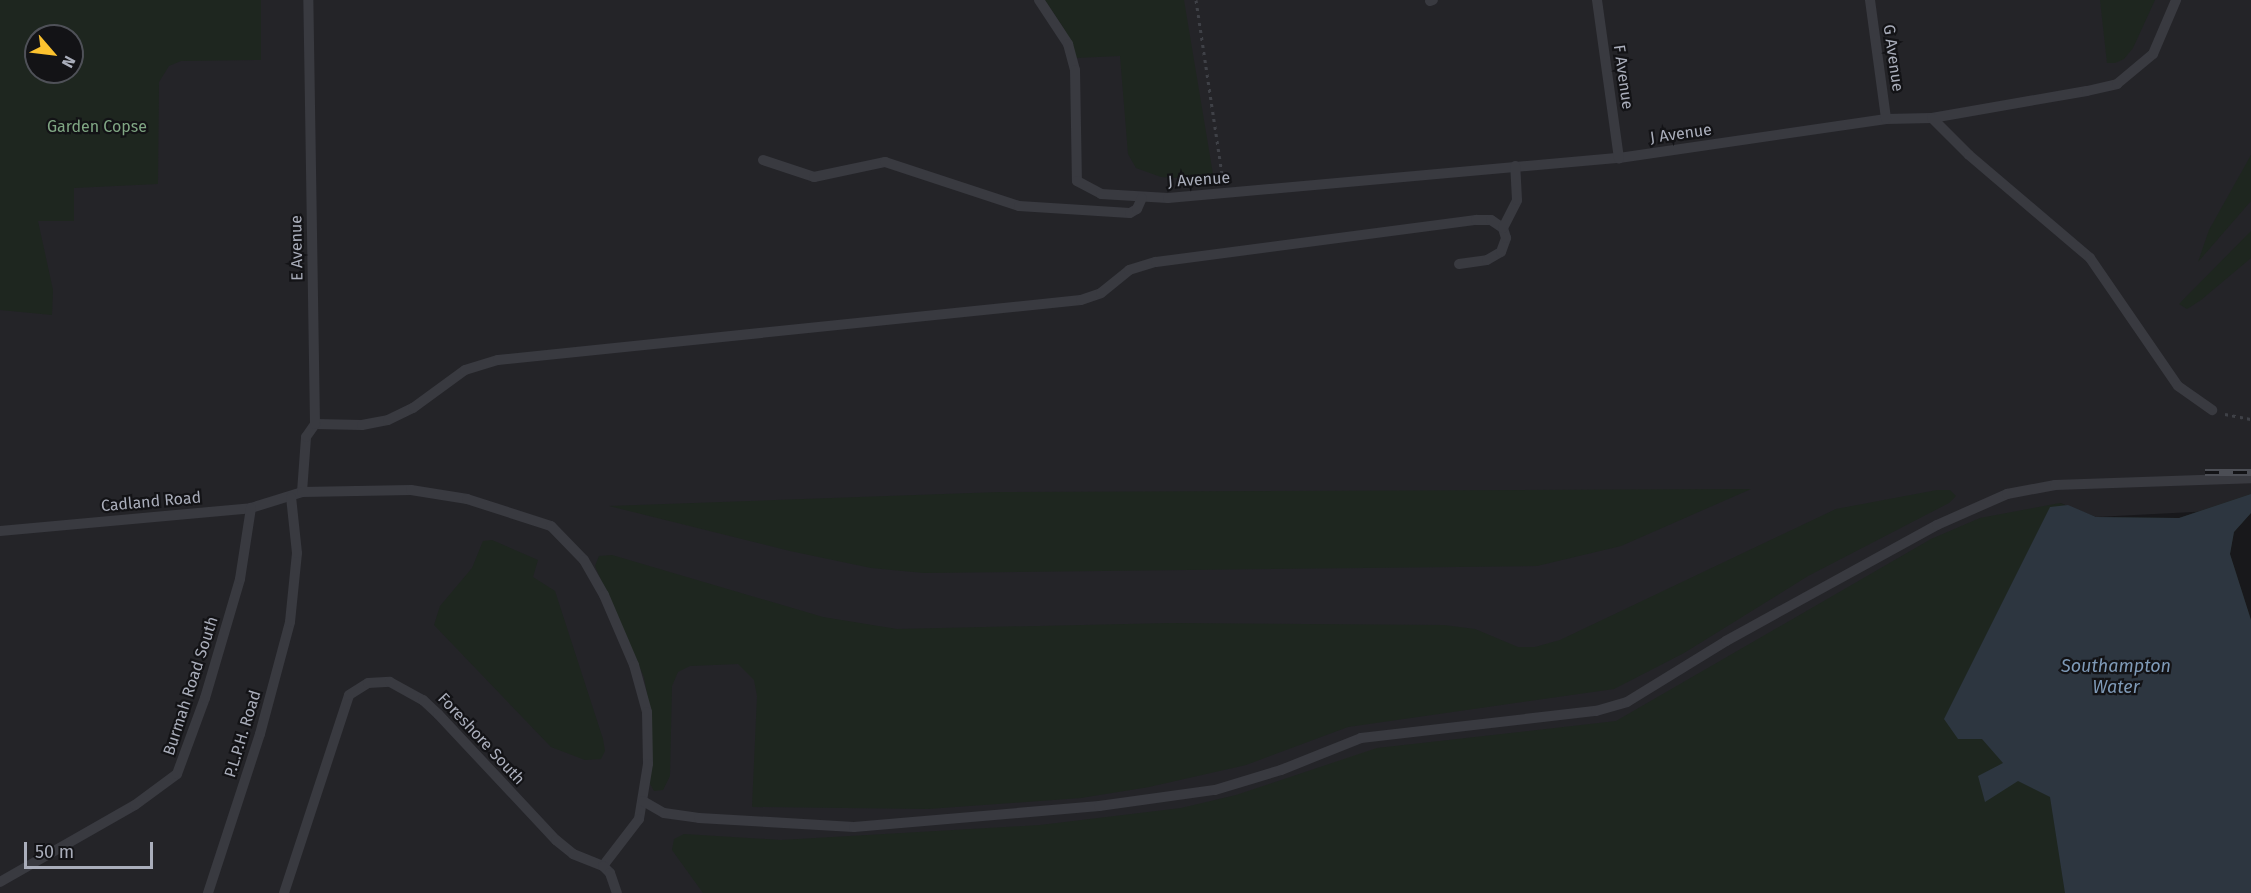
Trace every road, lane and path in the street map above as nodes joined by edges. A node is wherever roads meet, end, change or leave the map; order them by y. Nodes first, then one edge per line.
1 (308, 0) edge
2 (1039, 0) edge
3 (1196, 0) edge
4 (1597, 0) edge
5 (1870, 0) edge
6 (2176, 0) edge
7 (1932, 118) junction
8 (1886, 119) junction
9 (1619, 158) junction
10 (763, 160) dead end
11 (1515, 166) junction
12 (1224, 194) junction
13 (1142, 198) junction
14 (1503, 228) junction
15 (1459, 264) dead end
16 (2212, 410) joint
17 (2251, 419) edge
18 (315, 424) junction
19 (2251, 478) edge
20 (302, 492) junction
21 (291, 497) junction
22 (251, 508) junction
23 (0, 531) edge
24 (643, 801) junction
25 (603, 866) junction
26 (0, 882) edge
27 (208, 893) edge
28 (284, 893) edge
29 (617, 893) edge

1 - 18 lane, E Avenue
2 - 13 lane, J Avenue
3 - 12 path
4 - 9 lane, F Avenue
5 - 8 lane, G Avenue
6 - 7 lane, J Avenue
7 - 8 lane, J Avenue
7 - 16 lane
8 - 9 lane, J Avenue
9 - 11 lane, J Avenue
10 - 13 lane
11 - 12 lane, J Avenue
11 - 14 lane
12 - 13 lane, J Avenue
14 - 15 lane
14 - 18 lane
16 - 17 path
18 - 20 lane, E Avenue
19 - 24 lane
20 - 21 lane, Cadland Road
20 - 24 lane
21 - 22 lane, Cadland Road
21 - 27 lane, P.L.P.H. Road
22 - 23 lane, Cadland Road
22 - 26 lane, Burmah Road South
24 - 25 lane
25 - 28 lane, Foreshore South
25 - 29 lane

